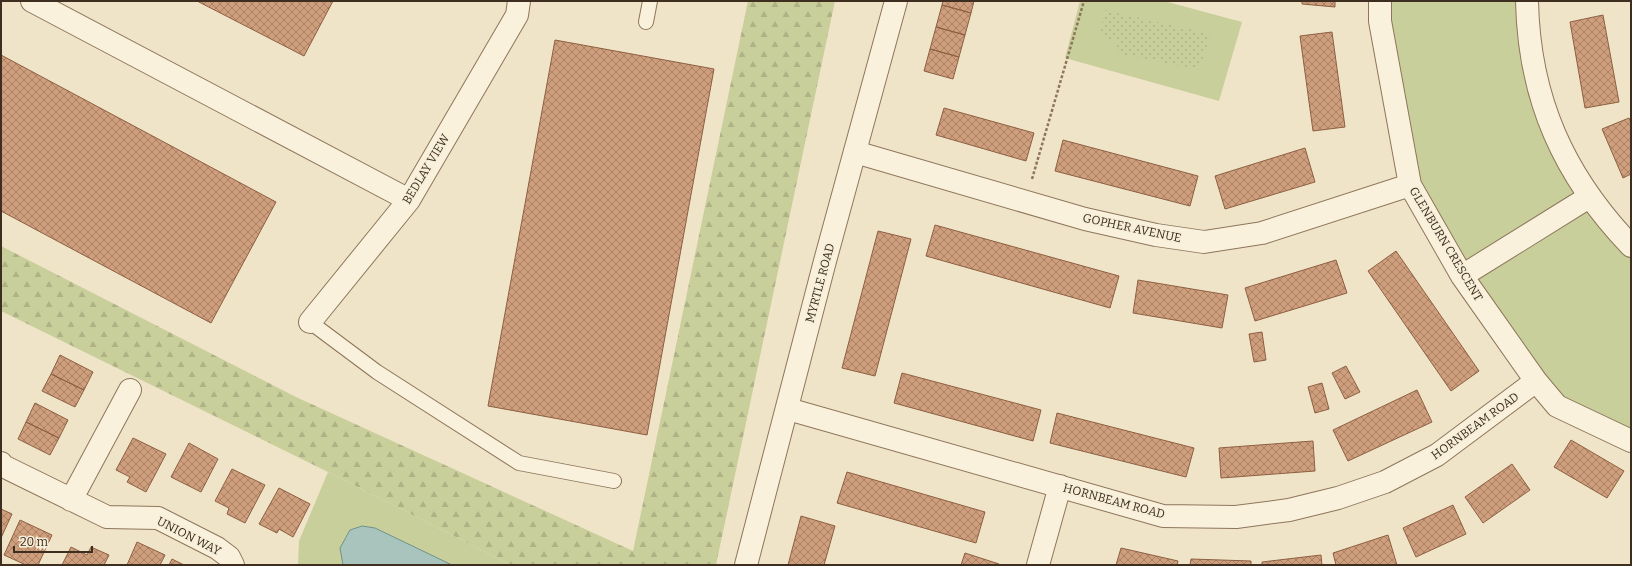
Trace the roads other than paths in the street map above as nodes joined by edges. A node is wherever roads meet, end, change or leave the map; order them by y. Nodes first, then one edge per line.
1 (32, 1) edge
2 (519, 1) edge
3 (650, 1) edge
4 (896, 1) edge
5 (1380, 1) edge
6 (1527, 1) edge
7 (646, 22) dead end
8 (855, 152) junction
9 (1410, 185) junction
10 (1589, 197) junction
11 (409, 200) junction
12 (1631, 246) edge
13 (1462, 276) junction
14 (310, 322) joint
15 (1536, 381) junction
16 (130, 390) dead end
17 (788, 409) junction
18 (1631, 441) edge
19 (1, 463) edge
20 (614, 481) dead end
21 (1060, 486) junction
22 (71, 500) junction
23 (233, 565) edge
24 (746, 565) edge
25 (1038, 565) edge

1 - 11 street
2 - 11 street, BEDLAY VIEW
3 - 7 lane
4 - 8 street, MYRTLE ROAD
5 - 9 street, GLENBURN CRESCENT
6 - 10 street
8 - 9 street, GOPHER AVENUE
8 - 17 street, MYRTLE ROAD
9 - 13 street, GLENBURN CRESCENT
10 - 12 street
10 - 13 street
11 - 14 street, BEDLAY VIEW
13 - 15 street, GLENBURN CRESCENT
14 - 20 lane
15 - 18 street, GLENBURN CRESCENT
15 - 21 street, HORNBEAM ROAD
16 - 22 street
17 - 21 street, HORNBEAM ROAD
17 - 24 street, MYRTLE ROAD
19 - 22 street, UNION WAY
21 - 25 street
22 - 23 street, UNION WAY

